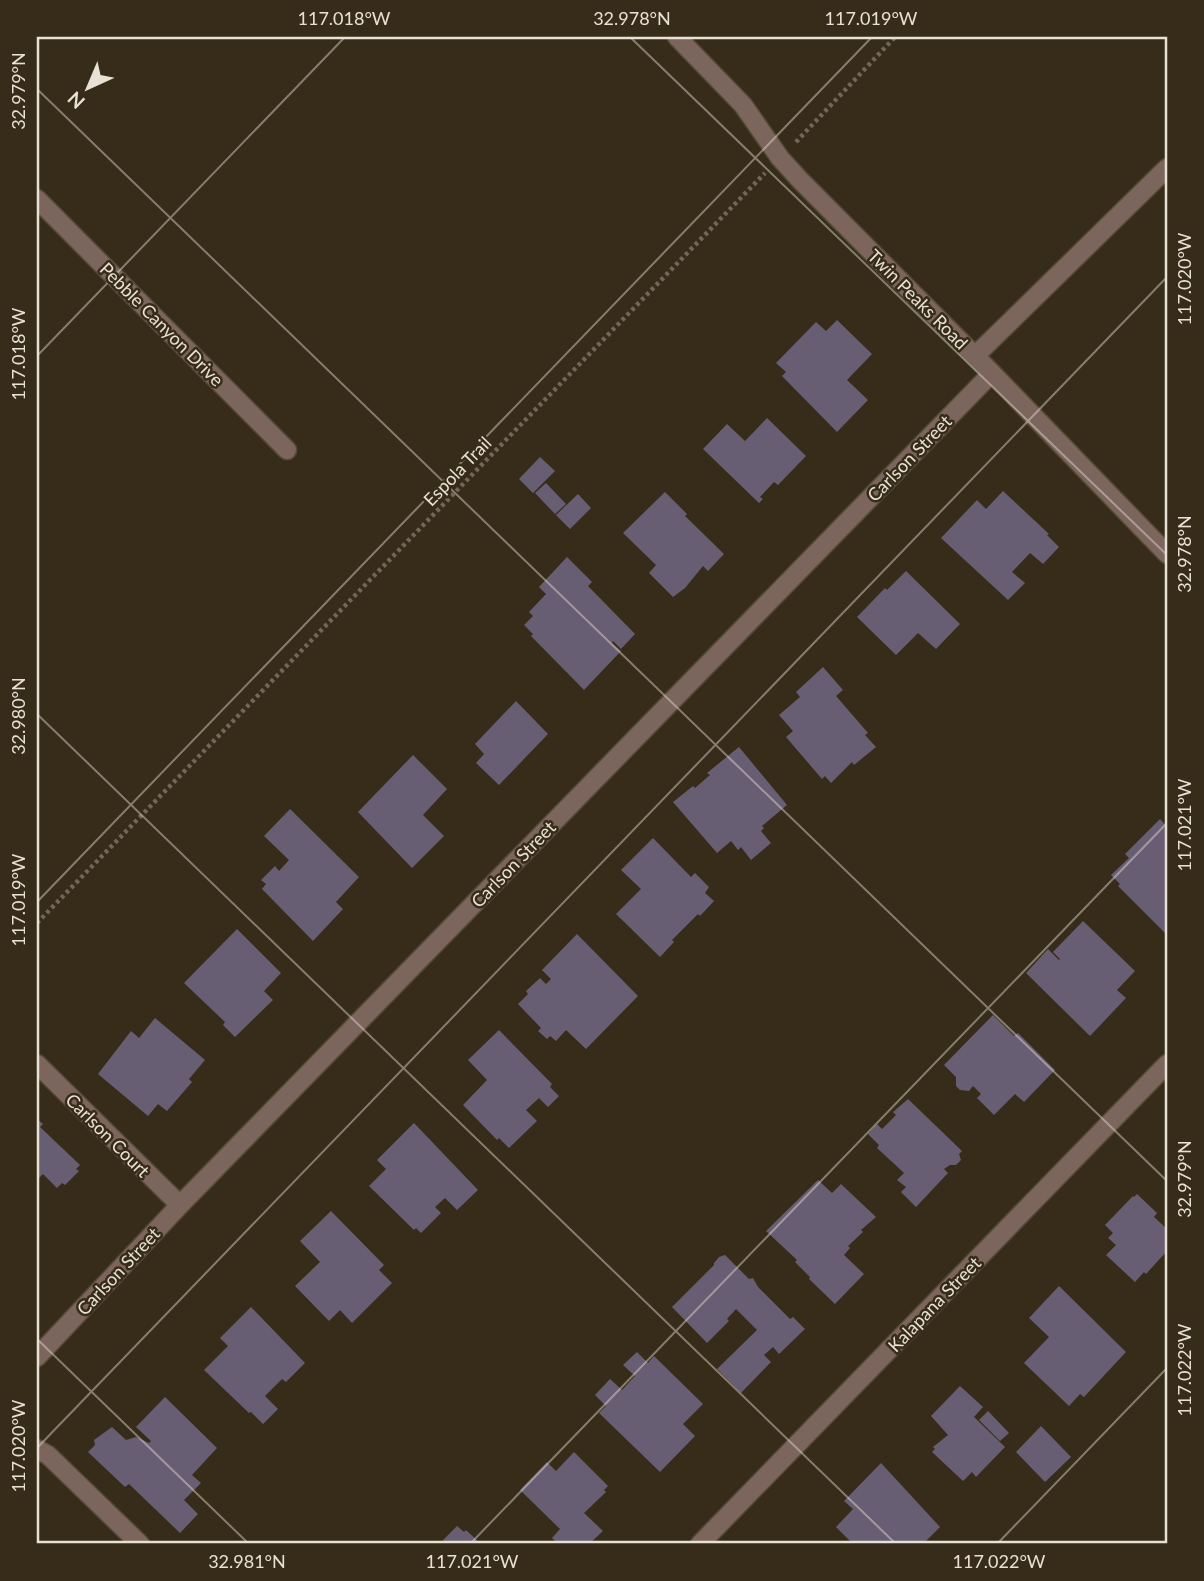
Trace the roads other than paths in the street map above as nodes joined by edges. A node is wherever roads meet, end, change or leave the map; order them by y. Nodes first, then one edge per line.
1 (677, 37) edge
2 (1167, 168) edge
3 (37, 199) edge
4 (975, 356) junction
5 (992, 373) junction
6 (287, 450) dead end
7 (1167, 554) edge
8 (37, 1064) edge
9 (1167, 1064) edge
10 (180, 1205) junction
11 (37, 1357) edge
12 (42, 1452) edge
13 (140, 1544) edge
14 (700, 1544) edge

1 - 4 street, Twin Peaks Road
2 - 4 street
3 - 6 street, Pebble Canyon Drive
4 - 5 street, Twin Peaks Road
5 - 7 street, Twin Peaks Road
5 - 10 street, Carlson Street
8 - 10 street, Carlson Court
9 - 14 street, Kalapana Street
10 - 11 street, Carlson Street
12 - 13 street

